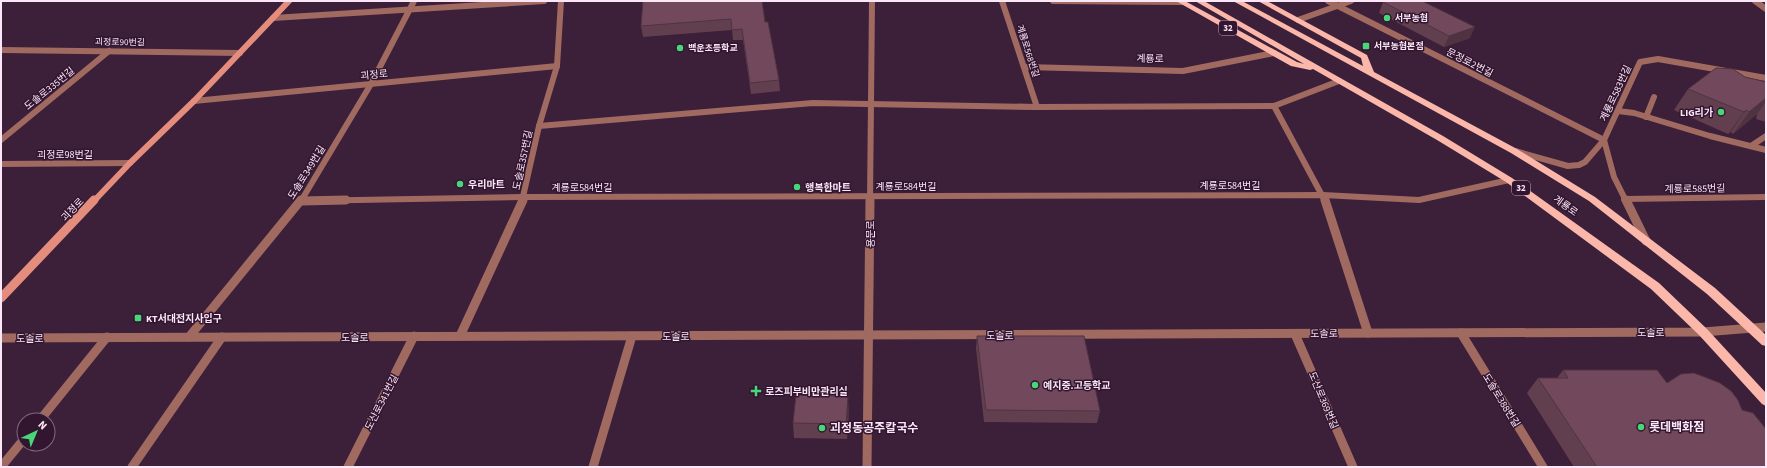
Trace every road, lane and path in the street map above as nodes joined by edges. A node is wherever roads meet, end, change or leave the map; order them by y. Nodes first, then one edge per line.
1 (289, 1) edge
2 (414, 1) edge
3 (544, 1) edge
4 (560, 1) edge
5 (872, 1) edge
6 (1002, 1) edge
7 (1053, 1) edge
8 (1199, 1) edge
9 (1238, 1) edge
10 (1262, 1) edge
11 (1328, 1) edge
12 (1351, 1) edge
13 (1755, 1) edge
14 (1182, 2) edge
15 (1338, 6) junction
16 (1766, 9) edge
17 (408, 10) junction
18 (273, 18) junction
19 (1298, 20) junction
20 (1, 50) edge
21 (110, 51) junction
22 (240, 53) junction
23 (1274, 53) junction
24 (557, 66) junction
25 (1025, 67) junction
26 (1320, 70) junction
27 (1370, 73) junction
28 (1766, 78) edge
29 (1339, 81) junction
30 (371, 84) junction
31 (1654, 97) dead end
32 (194, 101) junction
33 (872, 105) junction
34 (1274, 106) junction
35 (1037, 107) junction
36 (1618, 111) junction
37 (1646, 117) junction
38 (539, 126) junction
39 (1766, 136) edge
40 (1, 140) edge
41 (1604, 140) junction
42 (1751, 146) junction
43 (1766, 150) edge
44 (1514, 151) junction
45 (130, 163) junction
46 (1, 164) edge
47 (1509, 180) junction
48 (1324, 195) junction
49 (871, 196) junction
50 (524, 197) junction
51 (1766, 197) edge
52 (1624, 199) junction
53 (301, 201) junction
54 (1646, 241) junction
55 (1, 298) edge
56 (1752, 327) junction
57 (1766, 327) edge
58 (1703, 332) junction
59 (1368, 333) junction
60 (1461, 333) junction
61 (1295, 334) junction
62 (870, 335) junction
63 (414, 336) junction
64 (460, 336) junction
65 (632, 336) junction
66 (107, 337) junction
67 (189, 337) junction
68 (222, 337) junction
69 (1, 338) edge
70 (1766, 342) edge
71 (1766, 401) edge
72 (46, 412) edge
73 (16, 449) edge
74 (1, 467) edge
75 (132, 467) edge
76 (348, 467) edge
77 (593, 467) edge
78 (867, 467) edge
79 (1353, 467) edge
80 (1543, 467) edge

1 - 18 main road, 괴정로
2 - 17 street, 도솔로349번길
3 - 17 street
4 - 24 street, 도솔로357번길
5 - 33 street, 용문로
6 - 25 street, 계룡로568번길
7 - 14 street
8 - 26 main road, 계룡로 / 32
9 - 27 main road, 계룡로
10 - 19 main road
11 - 15 street, 문정로2번길
12 - 15 street
13 - 16 street
14 - 23 main road, 계룡로 / 32
15 - 19 street
15 - 41 street, 문정로2번길
17 - 18 street
17 - 30 street, 도솔로349번길
18 - 22 main road, 괴정로
19 - 27 main road
20 - 21 street, 괴정로90번길
21 - 22 street, 괴정로90번길
21 - 40 street, 도솔로335번길
22 - 32 main road, 괴정로
23 - 25 street, 계룡로
23 - 26 main road, 계룡로 / 32
24 - 30 street, 괴정로
24 - 38 street, 도솔로357번길
25 - 35 street, 계룡로568번길
26 - 29 main road, 계룡로 / 32
27 - 44 main road, 계룡로
28 - 36 street, 계룡로583번길
29 - 34 street
29 - 47 main road, 계룡로 / 32
30 - 32 street, 괴정로
30 - 53 street, 도솔로349번길
31 - 37 street
32 - 45 main road, 괴정로
33 - 35 street
33 - 38 street
33 - 49 street, 용문로
34 - 35 street
34 - 48 street
36 - 37 street
36 - 41 street, 계룡로583번길
37 - 42 street
38 - 50 street, 도솔로357번길
39 - 42 street
41 - 44 street, 계룡로583번길
41 - 52 street
42 - 43 street
44 - 54 main road, 계룡로
45 - 46 street, 괴정로98번길
45 - 55 main road, 괴정로
47 - 48 street, 계룡로584번길
47 - 58 main road, 계룡로 / 32
48 - 49 street, 계룡로584번길
48 - 59 street
49 - 50 street, 계룡로584번길
49 - 62 street, 용문로
50 - 53 street, 계룡로584번길
50 - 64 street, 도솔로357번길
51 - 52 street, 계룡로585번길
52 - 54 street
53 - 67 street, 도솔로349번길
54 - 56 main road, 계룡로
56 - 57 street, 도솔로
56 - 58 street, 도솔로
56 - 70 main road, 계룡로
58 - 60 street, 도솔로
58 - 71 main road, 계룡로 / 32
59 - 60 street, 도솔로
59 - 61 street, 도솔로
60 - 80 street, 도솔로388번길
61 - 62 street, 도솔로
61 - 79 street, 도산로369번길
62 - 65 street, 도솔로
62 - 78 street, 용문로
63 - 64 street, 도솔로
63 - 68 street, 도솔로
63 - 76 street, 도산로341번길
64 - 65 street, 도솔로
65 - 77 street
66 - 67 street, 도솔로
66 - 69 street, 도솔로
66 - 72 street
67 - 68 street, 도솔로
68 - 75 street
73 - 74 street

